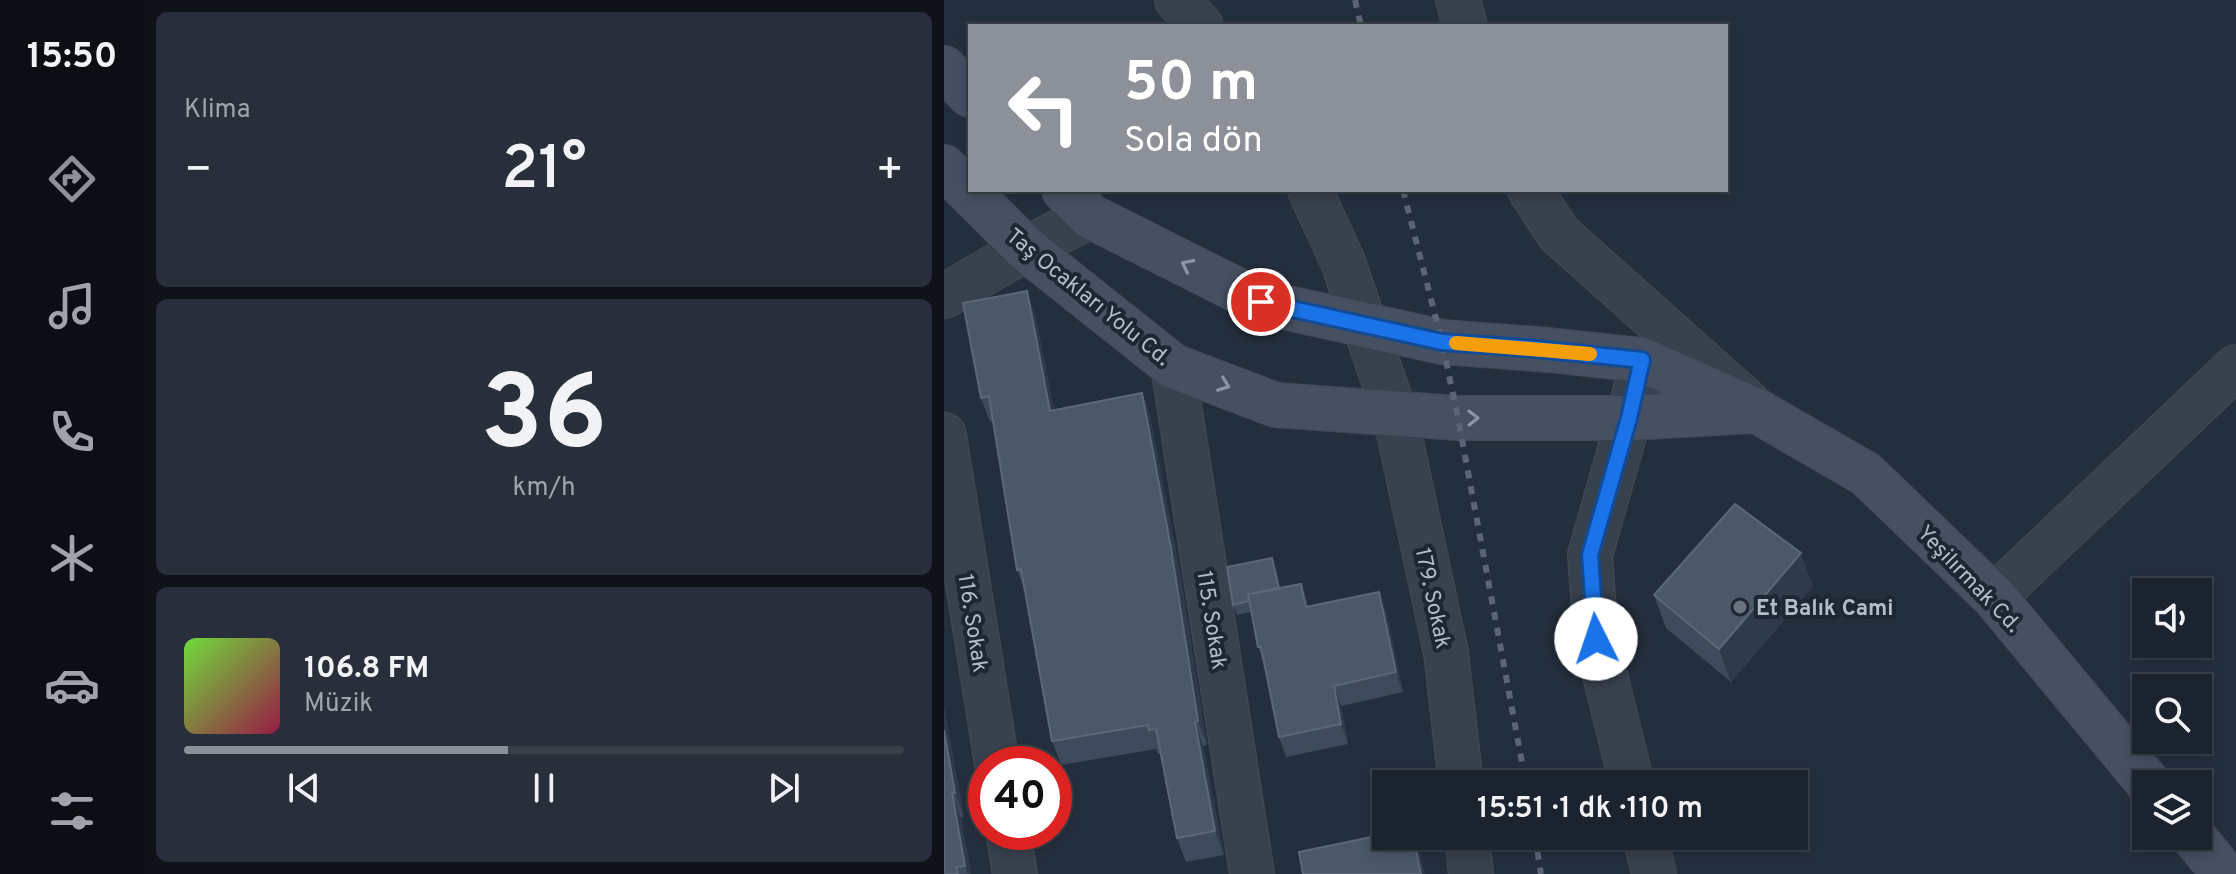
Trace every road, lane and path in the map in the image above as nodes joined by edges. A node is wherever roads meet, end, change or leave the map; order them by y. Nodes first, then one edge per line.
1 (1177, 0) edge
2 (1458, 0) edge
3 (1199, 24) edge
4 (1464, 24) edge
5 (944, 68) edge
6 (968, 93) edge
7 (944, 167) edge
8 (968, 191) edge
9 (969, 192) edge
10 (1311, 192) edge
11 (1531, 192) edge
12 (1077, 203) edge
13 (1026, 249) junction
14 (944, 296) edge
15 (1365, 326) junction
16 (1642, 360) junction
17 (1173, 366) junction
18 (2236, 367) edge
19 (1757, 411) junction
20 (1395, 414) junction
21 (1629, 418) junction
22 (944, 435) edge
23 (1994, 597) junction
24 (994, 746) edge
25 (1459, 770) edge
26 (1629, 770) edge
27 (2137, 770) edge
28 (1011, 850) edge
29 (1468, 850) edge
30 (1648, 850) edge
31 (2204, 850) edge
32 (1015, 874) edge
33 (1252, 874) edge
34 (1471, 874) edge
35 (1654, 874) edge
36 (2224, 874) edge

1 - 3 street
2 - 4 street
5 - 6 main road
7 - 8 main road, Taş Ocakları Yolu Cd.
9 - 13 main road, Taş Ocakları Yolu Cd.
10 - 15 street, 179. Sokak
11 - 19 street
12 - 13 street
15 -> 12 main road, Yeşilırmak Cd.
13 - 14 street
13 - 17 main road, Taş Ocakları Yolu Cd.
15 - 16 main road, Yeşilırmak Cd.
15 - 20 street, 179. Sokak
16 - 19 main road, Yeşilırmak Cd.
16 - 21 street
17 -> 20 main road, Taş Ocakları Yolu Cd.
17 - 33 street, 115. Sokak
18 - 23 street
19 - 21 main road, Taş Ocakları Yolu Cd.
19 - 23 main road, Yeşilırmak Cd.
20 -> 21 main road, Taş Ocakları Yolu Cd.
20 - 25 street, 179. Sokak
21 - 26 street
22 - 24 street, 116. Sokak
23 - 27 main road, Yeşilırmak Cd.
28 - 32 street
29 - 34 street
30 - 35 street
31 - 36 main road

